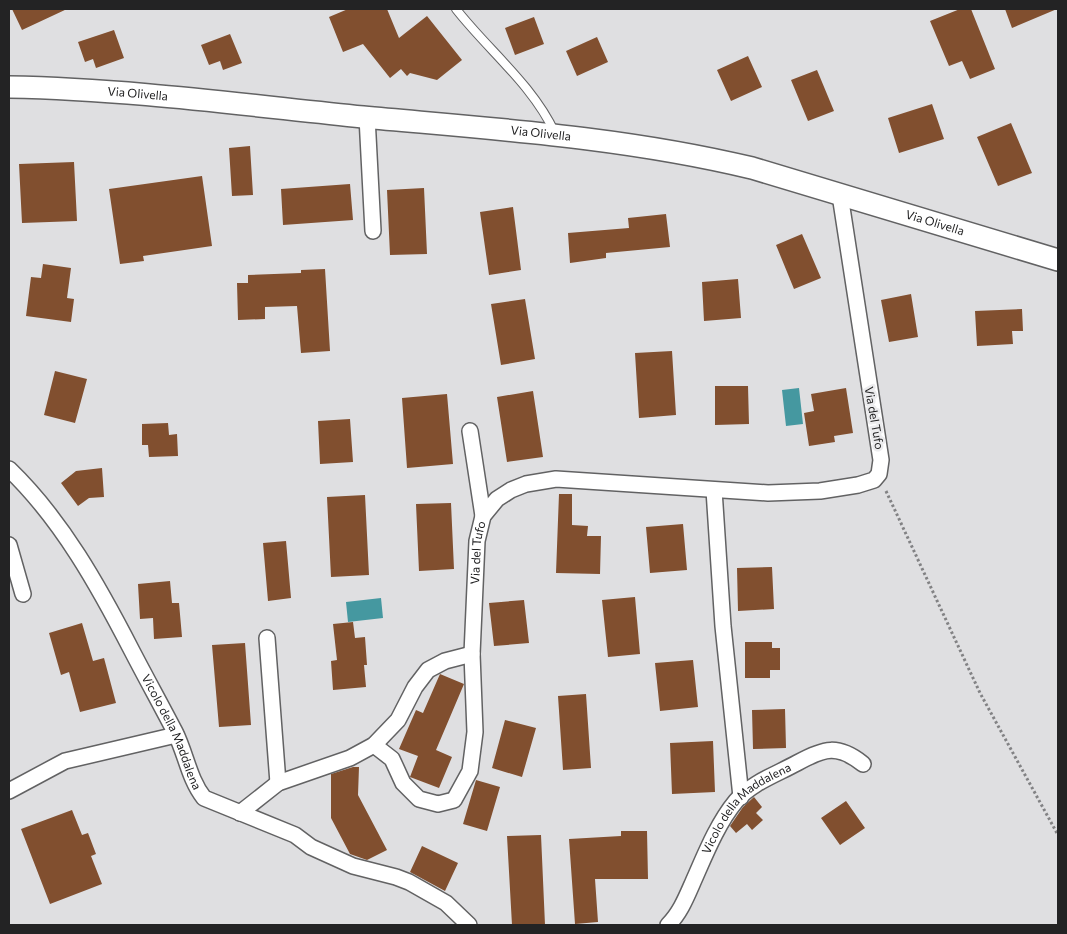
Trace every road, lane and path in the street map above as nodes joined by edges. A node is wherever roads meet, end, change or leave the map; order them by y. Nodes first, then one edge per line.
1 (459, 10) edge
2 (9, 87) edge
3 (367, 117) junction
4 (555, 134) junction
5 (840, 195) junction
6 (373, 230) dead end
7 (1058, 260) edge
8 (470, 431) dead end
9 (9, 469) edge
10 (879, 474) junction
11 (714, 490) junction
12 (483, 516) junction
13 (9, 545) edge
14 (23, 594) dead end
15 (268, 638) dead end
16 (472, 654) junction
17 (176, 735) junction
18 (374, 745) junction
19 (863, 764) dead end
20 (278, 783) junction
21 (9, 791) edge
22 (741, 796) junction
23 (240, 813) junction
24 (1058, 835) edge
25 (469, 925) edge
26 (668, 925) edge

1 - 4 lane
2 - 3 main road, Via Olivella
3 - 4 main road, Via Olivella
3 - 6 street
4 - 5 main road, Via Olivella
5 - 7 main road, Via Olivella
5 - 10 street, Via del Tufo
8 - 12 street
9 - 17 street, Vicolo della Maddalena
10 - 11 street, Via del Tufo
10 - 24 path
11 - 12 street, Via del Tufo
11 - 22 street
12 - 16 street, Via del Tufo
13 - 14 street
15 - 20 street
16 - 18 street
16 - 18 street, Via del Tufo
17 - 21 street
17 - 23 street, Vicolo della Maddalena
18 - 20 street
19 - 22 street, Vicolo della Maddalena
20 - 23 street
22 - 26 street, Vicolo della Maddalena
23 - 25 street, Vicolo della Maddalena

